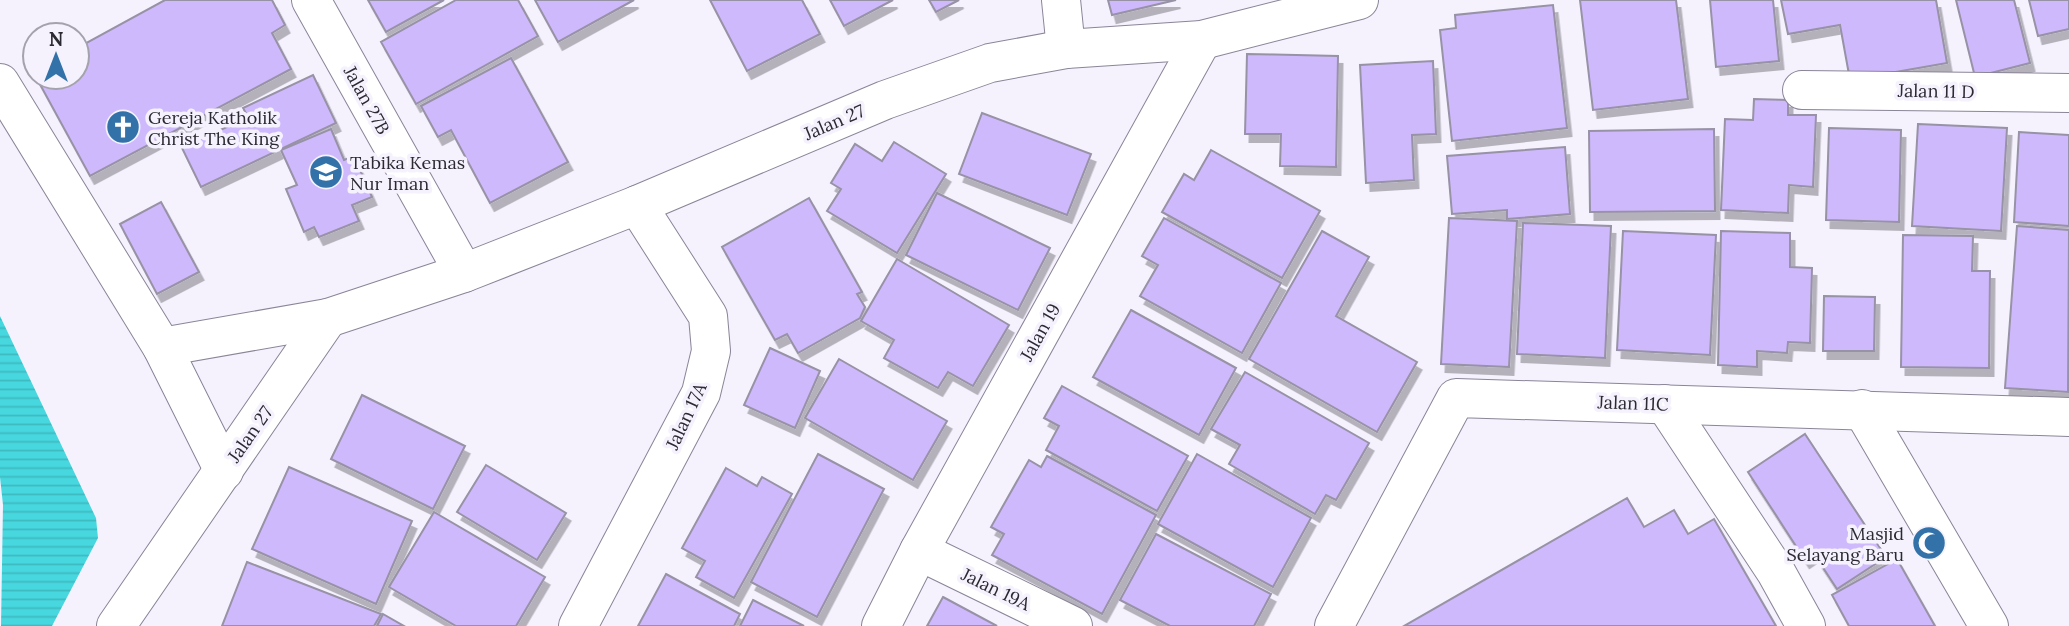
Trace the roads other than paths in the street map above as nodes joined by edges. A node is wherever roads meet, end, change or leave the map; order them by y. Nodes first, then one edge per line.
1 (311, 0) edge
2 (1061, 0) edge
3 (1359, 0) edge
4 (1202, 40) junction
5 (1066, 49) junction
6 (0, 83) edge
7 (1802, 90) dead end
8 (2069, 93) edge
9 (637, 205) junction
10 (464, 273) junction
11 (328, 318) junction
12 (162, 347) junction
13 (1665, 404) junction
14 (1862, 409) junction
15 (2069, 417) edge
16 (224, 471) junction
17 (919, 551) junction
18 (116, 626) edge
19 (578, 626) edge
20 (881, 626) edge
21 (1073, 626) edge
22 (1334, 626) edge
23 (1806, 626) edge
24 (1989, 626) edge

1 - 10 street, Jalan 27B
2 - 5 street
3 - 4 street, Jalan 27
4 - 5 street, Jalan 27
4 - 17 street, Jalan 19
5 - 9 street, Jalan 27
6 - 12 street, Jalan 27
7 - 8 street, Jalan 11 D
9 - 10 street, Jalan 27
9 - 19 street, Jalan 17A
10 - 11 street, Jalan 27
11 - 12 street, Jalan 27
11 - 16 street, Jalan 27
12 - 16 street, Jalan 27
13 - 14 street, Jalan 11C
13 - 22 street, Jalan 11C
13 - 23 street
14 - 15 street, Jalan 11C
14 - 24 street
16 - 18 street
17 - 20 street, Jalan 19
17 - 21 street, Jalan 19A

